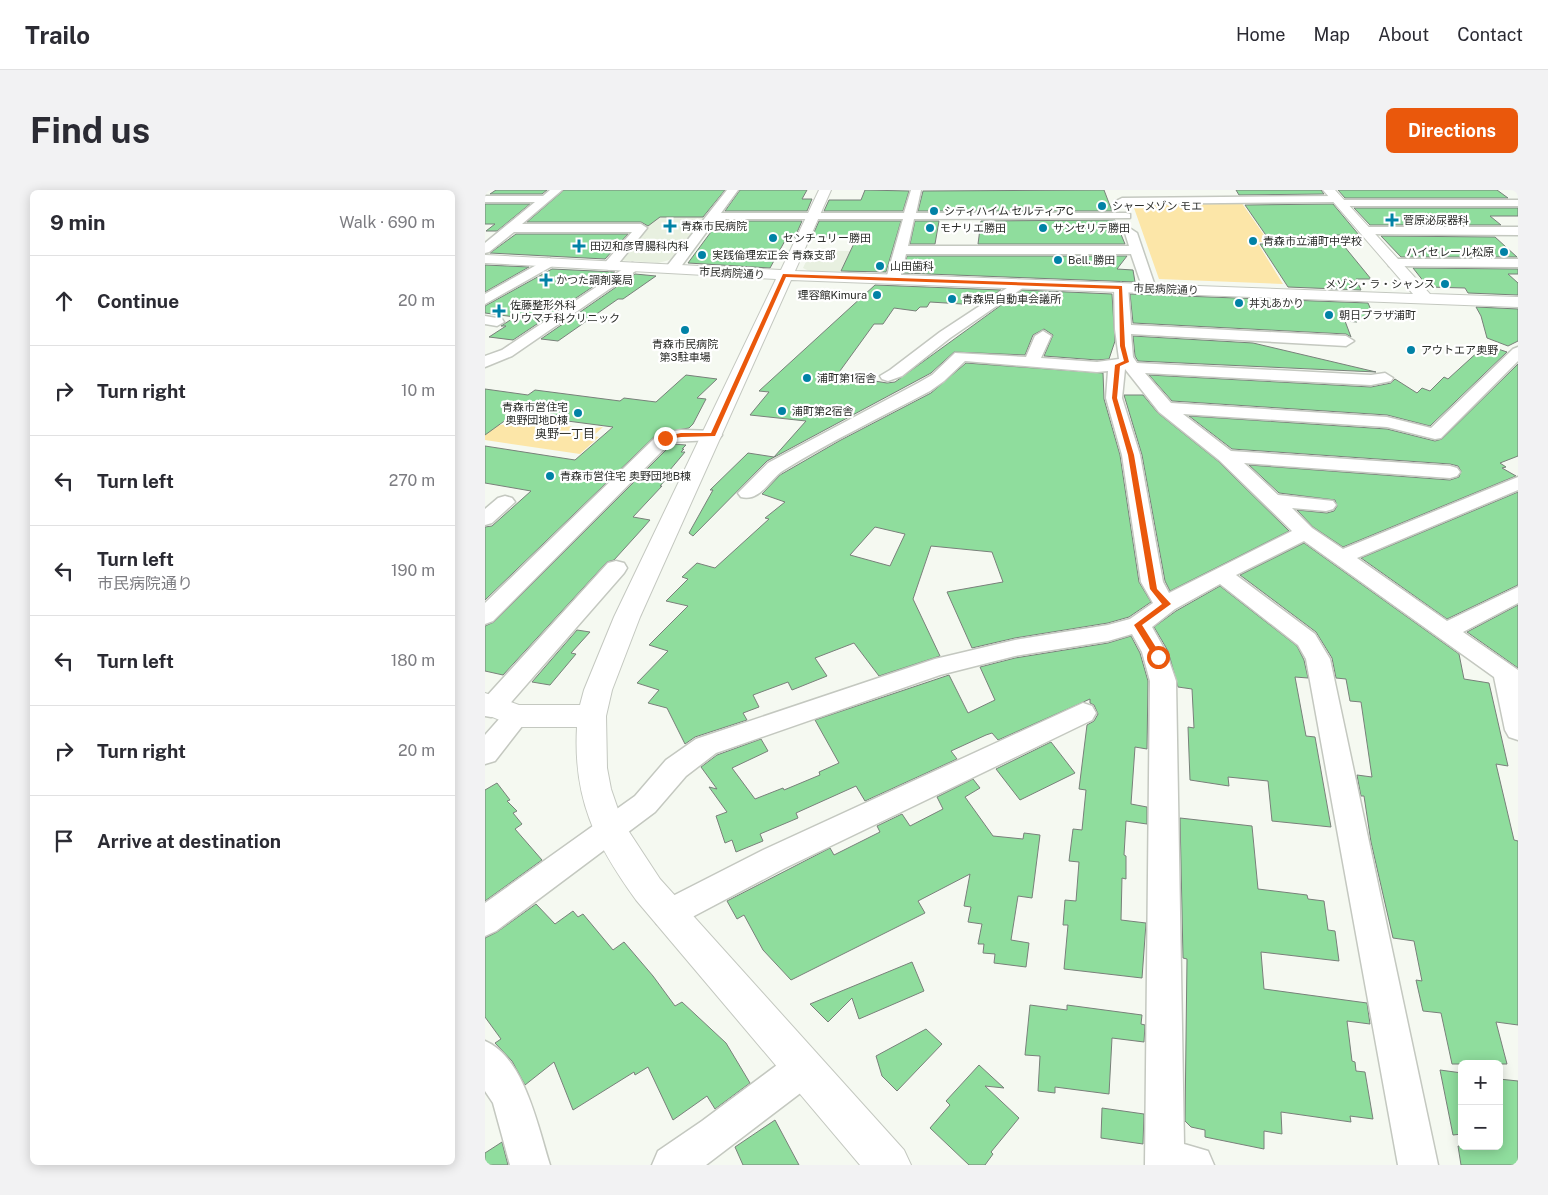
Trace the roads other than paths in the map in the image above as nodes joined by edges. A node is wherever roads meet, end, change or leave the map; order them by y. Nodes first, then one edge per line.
1 (557, 190) edge
2 (733, 190) edge
3 (825, 190) edge
4 (916, 190) edge
5 (1120, 195) edge
6 (1336, 198) edge
7 (546, 199) junction
8 (488, 200) edge
9 (1518, 204) edge
10 (714, 216) junction
11 (812, 216) junction
12 (909, 216) junction
13 (1126, 216) junction
14 (508, 231) junction
15 (1366, 231) junction
16 (1518, 231) edge
17 (485, 233) edge
18 (485, 249) edge
19 (902, 250) junction
20 (1137, 250) junction
21 (485, 259) edge
22 (549, 262) junction
23 (1394, 263) junction
24 (1518, 263) edge
25 (609, 266) junction
26 (632, 267) junction
27 (672, 269) junction
28 (785, 275) junction
29 (893, 279) junction
30 (1019, 284) junction
31 (1121, 287) junction
32 (1149, 288) junction
33 (1424, 297) junction
34 (485, 300) edge
35 (1518, 302) edge
36 (1121, 329) junction
37 (1043, 336) dead end
38 (1346, 341) dead end
39 (1518, 352) edge
40 (1032, 361) junction
41 (485, 362) edge
42 (1125, 365) junction
43 (888, 376) dead end
44 (1385, 378) dead end
45 (1165, 408) junction
46 (713, 435) junction
47 (1226, 456) junction
48 (1450, 472) dead end
49 (1518, 483) edge
50 (748, 493) dead end
51 (1273, 501) junction
52 (505, 502) dead end
53 (1326, 505) dead end
54 (485, 519) edge
55 (1305, 532) junction
56 (1343, 557) junction
57 (616, 568) dead end
58 (1221, 574) junction
59 (1518, 594) edge
60 (1167, 604) junction
61 (485, 616) edge
62 (1138, 625) junction
63 (1446, 631) junction
64 (1512, 679) edge
65 (498, 709) edge
66 (1083, 713) dead end
67 (592, 716) junction
68 (1518, 730) edge
69 (485, 754) edge
70 (611, 830) junction
71 (668, 914) junction
72 (485, 921) edge
73 (485, 1059) edge
74 (802, 1069) junction
75 (1175, 1164) edge
76 (530, 1165) edge
77 (672, 1165) edge
78 (889, 1165) edge
79 (1418, 1165) edge

1 - 7 street
2 - 10 street
3 - 11 street
4 - 12 street
5 - 6 street
5 - 13 street
6 - 9 street
6 - 15 street
7 - 8 street
7 - 14 street
10 - 11 street
10 - 27 street
11 - 12 street
11 - 28 street
12 - 13 street
12 - 19 street
13 - 20 street
14 - 17 street
14 - 18 street
14 - 25 street
15 - 16 street
15 - 23 street
19 - 20 street
19 - 29 street
20 - 32 street
21 - 22 street, 市民病院通り
22 - 25 street, 市民病院通り
22 - 34 street
23 - 24 street
23 - 33 street
25 - 26 street, 市民病院通り
26 - 27 street, 市民病院通り
26 - 41 street
27 - 28 street, 市民病院通り
28 - 29 street, 市民病院通り
28 - 46 street
29 - 30 street, 市民病院通り
30 - 31 street, 市民病院通り
30 - 43 street
31 - 32 street, 市民病院通り
31 - 36 street
32 - 33 street, 市民病院通り
33 - 35 street, 市民病院通り
36 - 38 street
36 - 42 street
37 - 40 street
39 - 45 street
40 - 42 street
40 - 50 street
42 - 44 street
42 - 45 street
42 - 60 street
45 - 47 street
46 - 61 street
46 - 67 street
47 - 48 street
47 - 51 street
49 - 56 street
51 - 53 street
51 - 55 street
52 - 54 street
55 - 56 street
55 - 58 street
56 - 63 street
57 - 65 street
58 - 60 street
58 - 79 street
59 - 63 street
60 - 62 street
62 - 70 street
62 - 75 street
63 - 64 street
64 - 68 street
65 - 67 street
65 - 69 street
66 - 71 street
67 - 70 street
70 - 71 street
70 - 72 street
71 - 74 street
73 - 76 street
74 - 77 street
74 - 78 street

